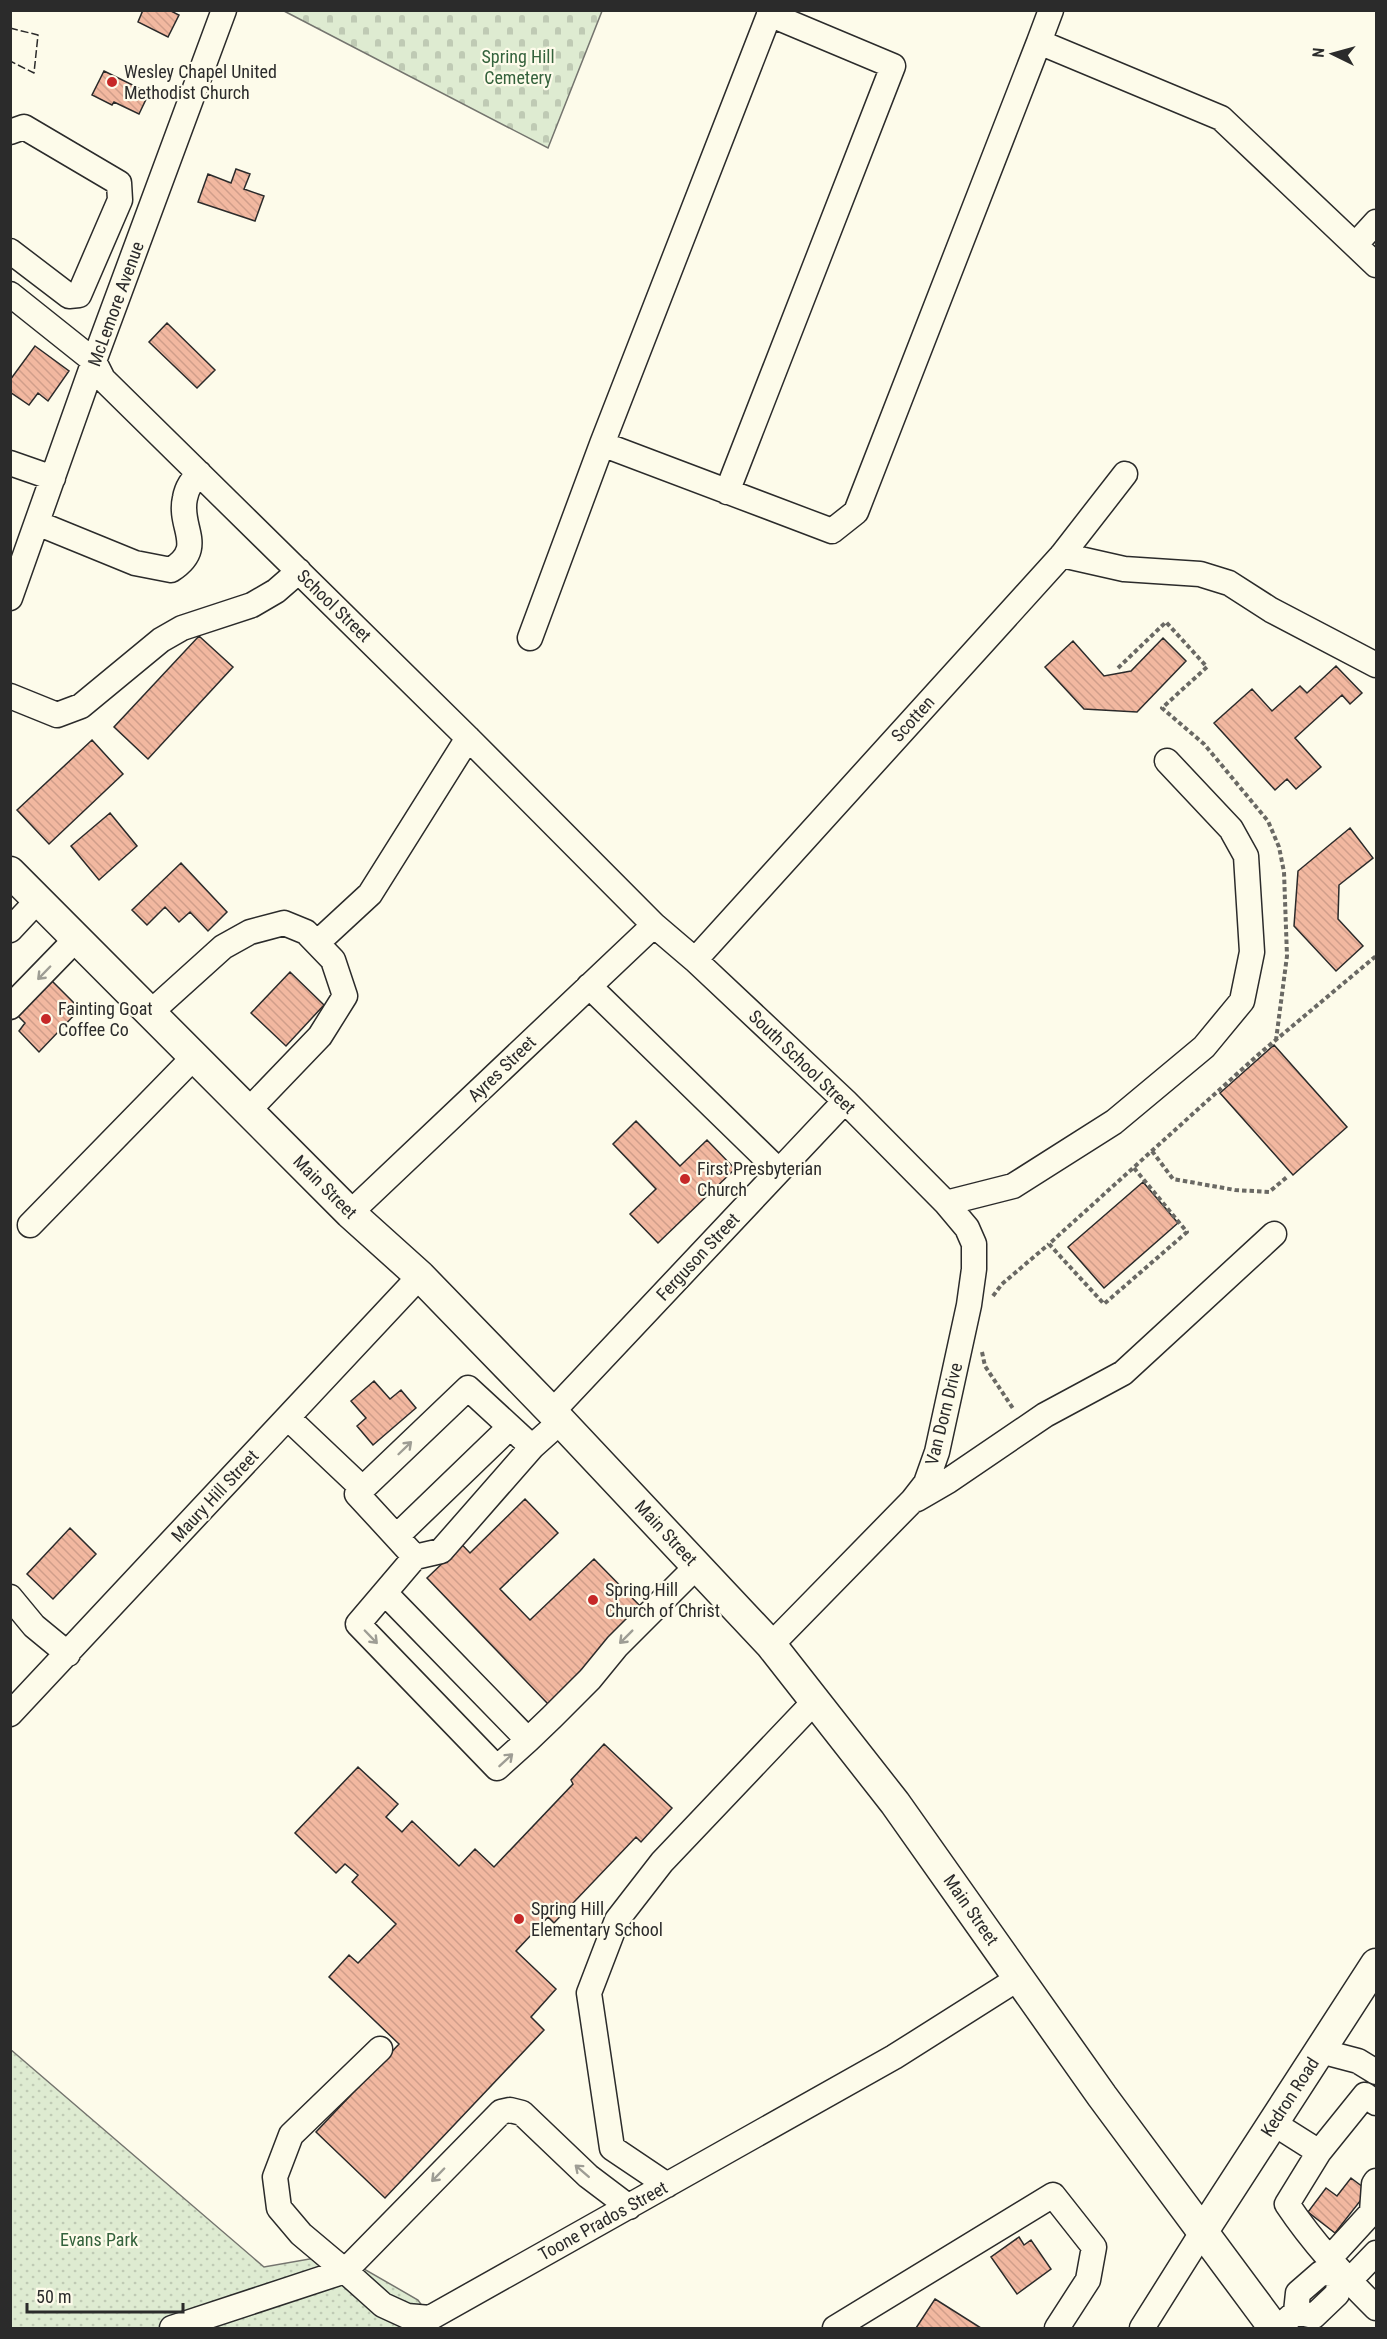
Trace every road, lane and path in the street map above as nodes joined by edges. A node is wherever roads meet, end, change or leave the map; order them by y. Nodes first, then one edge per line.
1 (224, 10) edge
2 (1051, 10) edge
3 (770, 12) edge
4 (1039, 42) junction
5 (10, 132) edge
6 (1377, 222) edge
7 (1355, 245) junction
8 (10, 251) edge
9 (1377, 266) edge
10 (10, 294) edge
11 (94, 361) junction
12 (602, 444) junction
13 (10, 463) edge
14 (199, 473) junction
15 (1125, 474) dead end
16 (53, 478) junction
17 (727, 492) junction
18 (37, 523) junction
19 (1062, 555) junction
20 (299, 571) junction
21 (10, 598) edge
22 (530, 638) dead end
23 (1377, 665) edge
24 (10, 696) edge
25 (468, 738) junction
26 (1167, 761) dead end
27 (10, 872) edge
28 (38, 900) junction
29 (654, 925) junction
30 (10, 930) edge
31 (76, 938) junction
32 (317, 943) junction
33 (1377, 957) edge
34 (694, 960) junction
35 (589, 986) junction
36 (10, 1007) edge
37 (151, 1012) junction
38 (195, 1056) junction
39 (845, 1101) junction
40 (249, 1110) junction
41 (1152, 1151) junction
42 (1134, 1168) junction
43 (779, 1171) junction
44 (1287, 1177) dead end
45 (946, 1203) junction
46 (350, 1213) junction
47 (30, 1225) dead end
48 (1274, 1234) dead end
49 (1049, 1244) junction
50 (420, 1276) junction
51 (989, 1305) dead end
52 (981, 1349) dead end
53 (557, 1417) junction
54 (1019, 1417) dead end
55 (288, 1418) junction
56 (510, 1427) junction
57 (532, 1447) junction
58 (363, 1489) junction
59 (912, 1502) junction
60 (397, 1536) junction
61 (415, 1557) junction
62 (697, 1566) junction
63 (385, 1593) junction
64 (10, 1597) edge
65 (771, 1645) junction
66 (68, 1654) junction
67 (815, 1701) junction
68 (10, 1714) edge
69 (528, 1740) junction
70 (1374, 1972) edge
71 (1019, 1978) junction
72 (380, 2049) dead end
73 (1320, 2051) junction
74 (1377, 2072) edge
75 (1377, 2103) edge
76 (1273, 2123) junction
77 (1319, 2152) junction
78 (1377, 2181) edge
79 (667, 2185) junction
80 (629, 2207) junction
81 (1203, 2231) junction
82 (1377, 2253) edge
83 (345, 2271) junction
84 (1340, 2272) junction
85 (1377, 2308) edge
86 (1283, 2323) edge
87 (172, 2328) edge
88 (835, 2328) edge
89 (1057, 2328) edge
90 (1142, 2328) edge

1 - 11 street, McLemore Avenue
2 - 4 street
3 - 12 street
3 - 17 street
4 - 7 street
4 - 17 street
5 - 8 street
6 - 7 street
7 - 9 street
10 - 11 street, School Street
11 - 14 street, School Street
11 - 16 street, McLemore Avenue
12 - 17 street
12 - 22 street
13 - 16 street
14 - 18 street
14 - 20 street, School Street
15 - 19 street, Scotten
16 - 18 street, McLemore Avenue
18 - 21 street, McLemore Avenue
19 - 23 street
19 - 34 street, Scotten
20 - 24 street
20 - 25 street, School Street
25 - 29 street, School Street
25 - 32 street
26 - 45 street
27 - 28 main road, Main Street
28 - 30 street
28 - 31 main road, Main Street
29 - 34 street, South School Street
29 - 35 street, Ayres Street
31 -> 36 street
31 - 37 main road, Main Street
32 - 37 street
32 - 40 street
33 - 41 path
34 - 39 street, South School Street
35 - 43 street
35 - 46 street, Ayres Street
37 - 38 main road, Main Street
38 - 40 main road, Main Street
38 - 47 street
39 - 43 street, Ferguson Street
39 - 45 street, South School Street
40 - 46 main road, Main Street
41 - 42 path
41 - 44 path
42 - 49 path
42 - 49 path
43 - 53 street, Ferguson Street
45 - 59 street, Van Dorn Drive
46 - 50 main road, Main Street
48 - 59 street
49 - 51 path
50 - 53 main road, Main Street
50 - 55 street, Maury Hill Street
52 - 54 path
53 - 57 street, Ferguson Street
53 - 62 main road, Main Street
55 - 58 street
55 - 66 street, Maury Hill Street
56 - 57 street
58 -> 56 street
56 - 60 street
57 - 61 street, Ferguson Street
58 - 60 street
59 - 65 street, Van Dorn Drive
60 - 61 street
61 - 63 street
62 - 65 main road, Main Street
62 -> 69 street
63 - 69 street
63 -> 69 street
64 - 66 street
65 - 67 main road, Main Street
66 - 68 street, Maury Hill Street
67 - 71 main road, Main Street
67 - 79 street
70 - 73 main road, Kedron Road
71 - 79 street, Toone Prados Street
71 - 81 main road, Main Street
72 - 83 street, Toone Prados Street
73 - 74 street
73 - 76 main road, Kedron Road
75 - 77 street
76 - 77 street
76 - 81 main road, Kedron Road
77 - 84 street
78 - 84 street
79 - 80 street, Toone Prados Street
80 - 83 street, Toone Prados Street
80 -> 83 street
81 - 86 main road, Main Street
81 - 90 street
82 - 84 street
83 - 87 street
84 - 85 street
84 - 86 street
88 - 89 street

